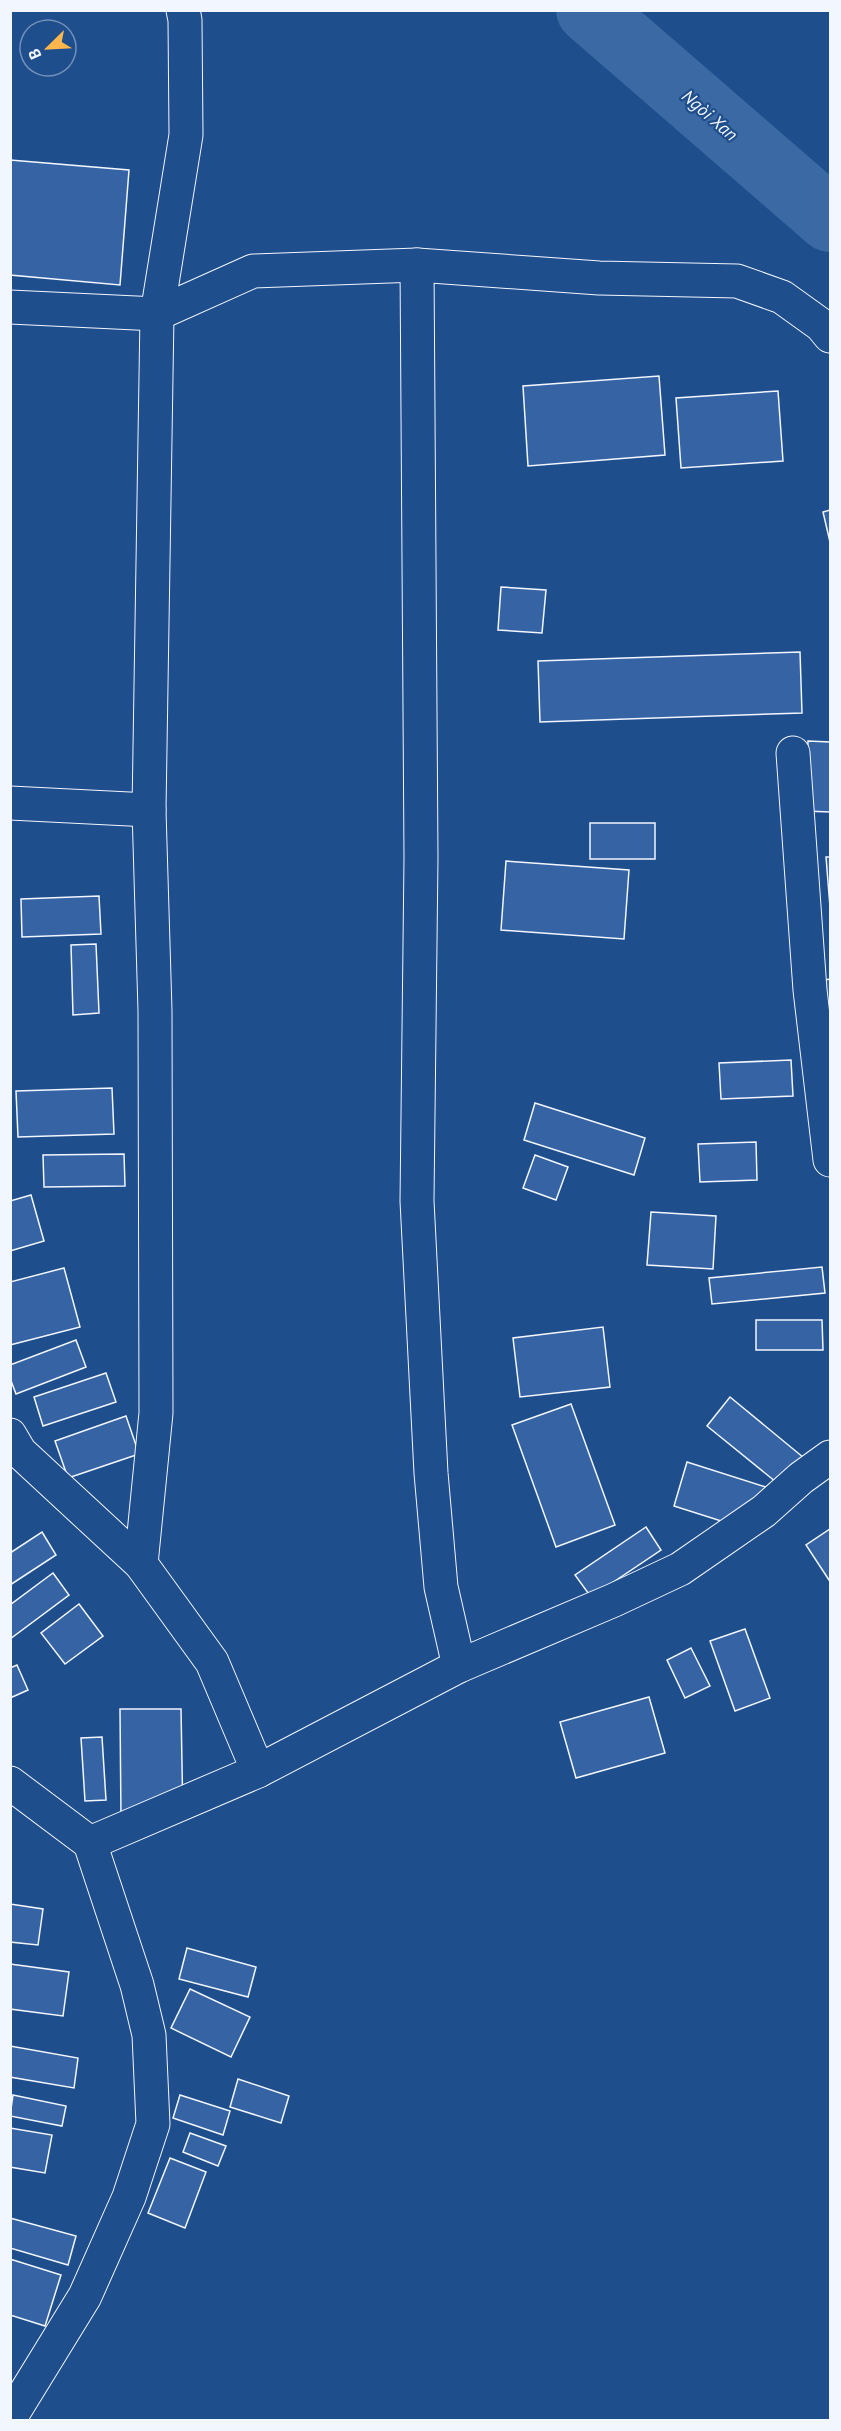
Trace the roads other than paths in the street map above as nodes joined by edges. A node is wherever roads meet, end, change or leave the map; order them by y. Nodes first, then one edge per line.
1 (183, 10) edge
2 (406, 266) junction
3 (10, 308) edge
4 (157, 314) junction
5 (831, 336) edge
6 (793, 753) dead end
7 (10, 803) edge
8 (149, 810) junction
9 (831, 1160) edge
10 (10, 1436) edge
11 (831, 1457) edge
12 (141, 1564) junction
13 (459, 1666) junction
14 (258, 1771) junction
15 (10, 1783) edge
16 (90, 1843) junction
17 (10, 2418) edge

1 - 4 street
2 - 4 street
2 - 5 street
2 - 13 street
3 - 4 street
4 - 8 street
6 - 9 street
7 - 8 street
8 - 12 street
10 - 12 street
11 - 13 street
12 - 14 street
13 - 14 street
14 - 16 street
15 - 16 street
16 - 17 street

